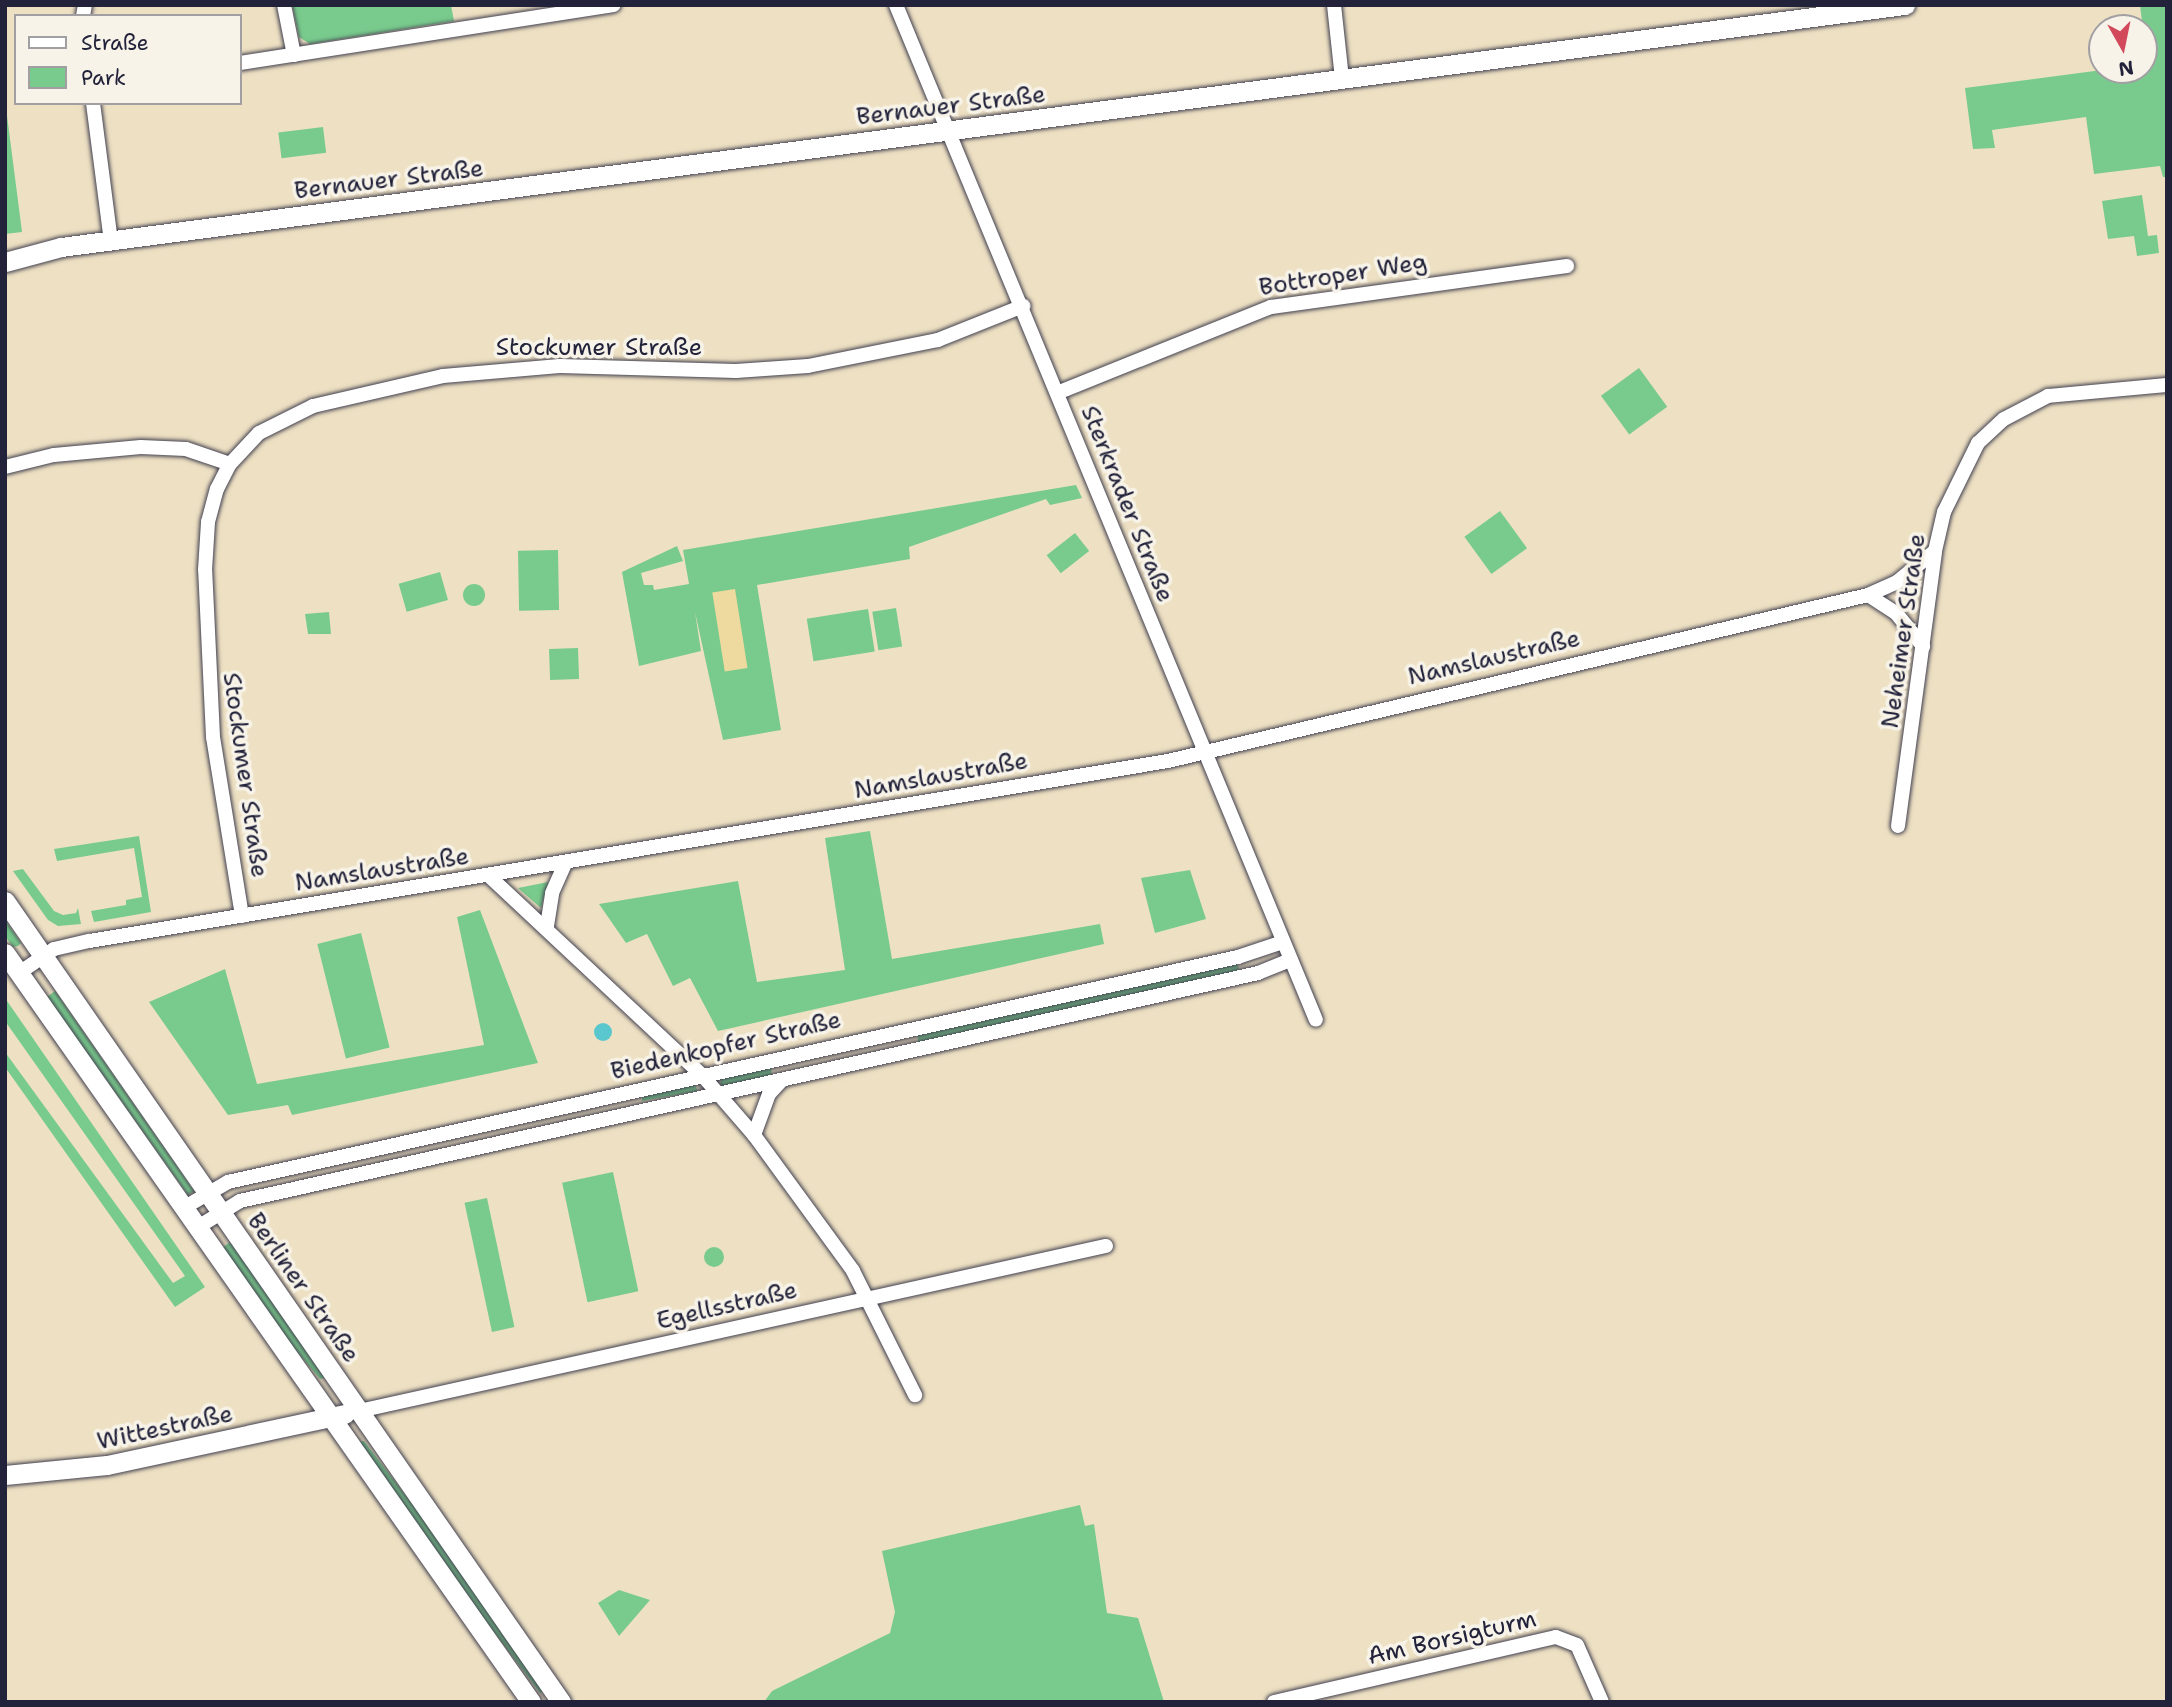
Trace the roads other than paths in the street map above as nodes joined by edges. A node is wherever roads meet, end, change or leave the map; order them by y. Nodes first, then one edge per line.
1 (284, 5) edge
2 (614, 5) edge
3 (897, 5) edge
4 (1334, 5) edge
5 (1906, 5) edge
6 (294, 55) junction
7 (242, 63) edge
8 (1342, 79) junction
9 (93, 105) edge
10 (949, 131) junction
11 (111, 241) junction
12 (5, 262) edge
13 (1567, 266) dead end
14 (1023, 306) junction
15 (2167, 385) edge
16 (1057, 393) junction
17 (230, 464) junction
18 (5, 467) edge
19 (1934, 551) junction
20 (1868, 595) junction
21 (1923, 646) junction
22 (1204, 750) junction
23 (1898, 826) dead end
24 (566, 862) junction
25 (488, 875) junction
26 (5, 901) edge
27 (242, 916) junction
28 (547, 926) junction
29 (1283, 942) junction
30 (5, 953) edge
31 (44, 955) junction
32 (1290, 960) junction
33 (19, 973) junction
34 (1316, 1020) dead end
35 (778, 1057) junction
36 (702, 1075) junction
37 (783, 1080) junction
38 (717, 1094) junction
39 (754, 1135) junction
40 (208, 1194) junction
41 (185, 1207) junction
42 (220, 1212) junction
43 (198, 1227) junction
44 (1106, 1246) dead end
45 (869, 1298) junction
46 (915, 1395) dead end
47 (359, 1411) junction
48 (333, 1417) junction
49 (5, 1475) edge
50 (531, 1702) edge
51 (561, 1702) edge
52 (1274, 1702) edge
53 (1602, 1702) edge

1 - 6 street
2 - 6 street
3 - 10 street, Sterkrader Straße
4 - 8 street
5 - 8 main road, Bernauer Straße
6 - 7 street
8 - 10 main road, Bernauer Straße
9 - 11 street
10 - 11 main road, Bernauer Straße
10 - 14 street, Sterkrader Straße
11 - 12 main road, Bernauer Straße
13 - 16 street, Bottroper Weg
14 - 16 street, Sterkrader Straße
14 - 17 street, Stockumer Straße
15 - 19 street, Neheimer Straße
16 - 22 street, Sterkrader Straße
17 - 18 street
17 - 27 street, Stockumer Straße
19 - 20 street, Namslaustraße
19 - 21 street, Neheimer Straße
20 - 21 street
20 - 22 street, Namslaustraße
21 - 23 street, Neheimer Straße
22 - 24 street, Namslaustraße
22 - 29 street, Sterkrader Straße
24 - 25 street, Namslaustraße
24 - 28 street
25 - 27 street, Namslaustraße
25 - 28 street
26 - 31 main road, Berliner Straße
27 - 31 street, Namslaustraße
28 - 36 street
29 - 32 street, Sterkrader Straße
29 - 35 street, Biedenkopfer Straße
30 - 33 main road, Berliner Straße
31 - 33 street, Namslaustraße
31 - 40 main road, Berliner Straße
32 - 34 street, Sterkrader Straße
32 - 37 street, Biedenkopfer Straße
33 - 41 main road, Berliner Straße
35 - 36 street, Biedenkopfer Straße
35 - 37 street
36 - 38 street
36 - 40 street, Biedenkopfer Straße
37 - 38 street, Biedenkopfer Straße
37 - 39 street
38 - 39 street
38 - 42 street, Biedenkopfer Straße
39 - 45 street
40 - 41 street, Biedenkopfer Straße
40 - 42 main road, Berliner Straße
41 - 43 main road, Berliner Straße
42 - 43 street, Biedenkopfer Straße
42 - 47 main road, Berliner Straße
43 - 48 main road, Berliner Straße
44 - 45 street, Egellsstraße
45 - 46 street
45 - 47 street, Egellsstraße
47 - 48 main road, Wittestraße
47 - 51 main road, Berliner Straße
48 - 49 main road, Wittestraße
48 - 50 main road, Berliner Straße
52 - 53 street, Am Borsigturm

